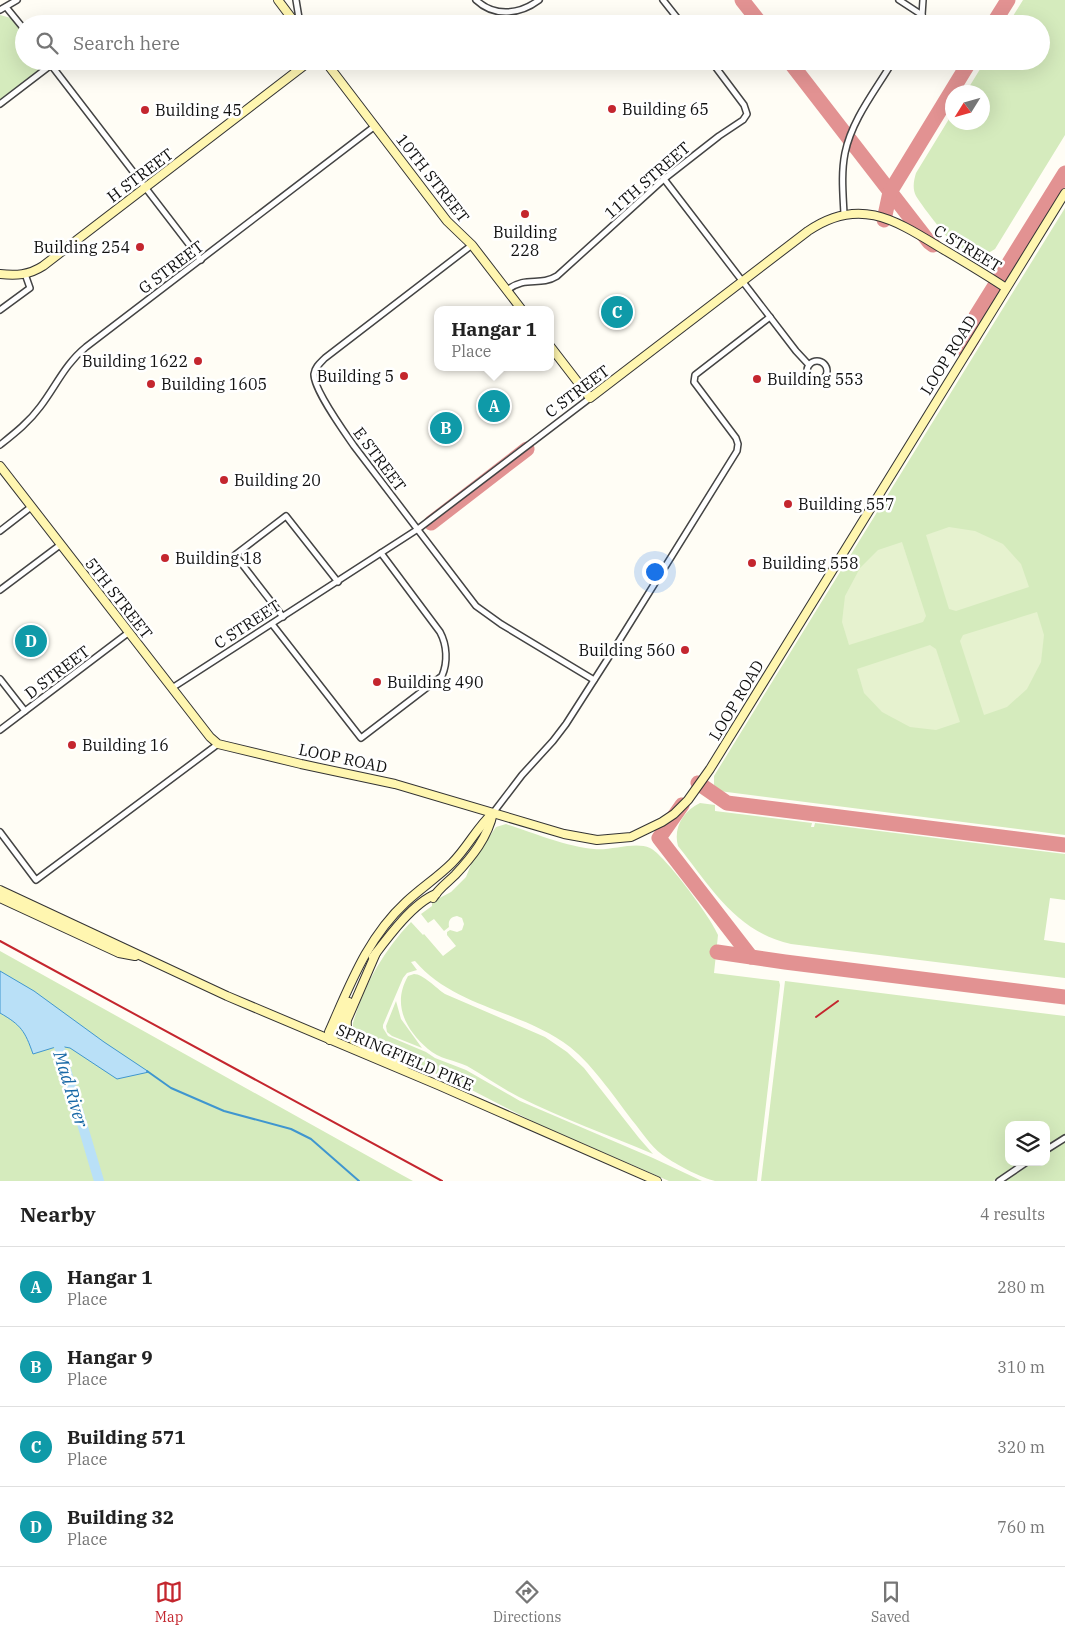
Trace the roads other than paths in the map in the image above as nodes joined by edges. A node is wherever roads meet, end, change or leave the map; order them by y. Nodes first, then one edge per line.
1 (17, 0) edge
2 (278, 0) edge
3 (296, 0) edge
4 (476, 0) edge
5 (538, 0) edge
6 (663, 0) edge
7 (898, 0) edge
8 (923, 0) edge
9 (6, 6) junction
10 (0, 10) edge
11 (289, 15) edge
12 (298, 15) edge
13 (675, 15) edge
14 (922, 15) joint
15 (15, 18) edge
16 (41, 70) edge
17 (55, 70) edge
18 (298, 70) edge
19 (332, 70) edge
20 (717, 70) edge
21 (887, 70) edge
22 (0, 104) edge
23 (375, 126) junction
24 (664, 179) junction
25 (146, 187) junction
26 (1065, 193) edge
27 (844, 214) junction
28 (472, 245) junction
29 (200, 260) junction
30 (0, 274) edge
31 (25, 274) junction
32 (742, 281) junction
33 (1006, 288) junction
34 (507, 290) junction
35 (519, 306) edge
36 (0, 310) edge
37 (770, 317) junction
38 (554, 351) edge
39 (809, 365) dead end
40 (590, 398) junction
41 (0, 445) edge
42 (0, 466) edge
43 (31, 507) junction
44 (418, 529) junction
45 (0, 531) edge
46 (60, 545) junction
47 (381, 553) junction
48 (338, 582) junction
49 (0, 590) edge
50 (283, 617) junction
51 (272, 624) junction
52 (128, 633) junction
53 (0, 679) edge
54 (594, 680) junction
55 (172, 688) junction
56 (25, 711) junction
57 (0, 730) edge
58 (218, 744) junction
59 (493, 813) junction
60 (0, 832) edge
61 (0, 890) edge
62 (0, 898) edge
63 (376, 953) junction
64 (142, 958) junction
65 (330, 1040) junction
66 (438, 1085) junction
67 (1065, 1138) edge
68 (1050, 1147) edge
69 (1021, 1166) edge
70 (657, 1181) edge
71 (999, 1181) edge

1 - 9 street
2 - 11 street
3 - 12 street
4 - 5 street
6 - 13 street
7 - 14 street
8 - 14 street
9 - 10 street
9 - 15 street
16 - 22 street
17 - 25 street
18 - 25 street, H STREET
19 - 23 street, 10TH STREET
20 - 24 street, 11TH STREET
21 - 27 street
23 - 28 street, 10TH STREET
23 - 29 street, G STREET
24 - 32 street
24 - 34 street, 11TH STREET
25 - 29 street
25 - 31 street, H STREET
26 - 33 street, LOOP ROAD
27 - 32 street, C STREET
27 - 33 street, C STREET
28 - 34 street, 10TH STREET
28 - 44 street, E STREET
29 - 41 street, G STREET
30 - 31 street
31 - 36 street
32 - 37 street
32 - 40 street, C STREET
33 - 59 street, LOOP ROAD
34 - 35 street, 10TH STREET
37 - 39 street
37 - 54 street
38 - 40 street
40 - 44 street, C STREET
42 - 43 street, 5TH STREET
43 - 45 street
43 - 46 street, 5TH STREET
44 - 47 street, C STREET
44 - 54 street, E STREET
46 - 49 street
46 - 52 street, 5TH STREET
47 - 48 street, C STREET
47 - 51 street
48 - 50 street, C STREET
48 - 50 street
50 - 51 street, C STREET
51 - 55 street, C STREET
52 - 55 street, 5TH STREET
52 - 56 street, D STREET
53 - 56 street
54 - 59 street
55 - 58 street, 5TH STREET
56 - 57 street, D STREET
58 - 59 street, LOOP ROAD
58 - 60 street
59 - 63 street
59 - 65 street
61 - 64 street, SPRINGFIELD PIKE
62 - 64 street, SPRINGFIELD PIKE
63 - 65 street
63 - 66 street
64 - 65 street, SPRINGFIELD PIKE
65 - 66 street, SPRINGFIELD PIKE
66 - 70 street, SPRINGFIELD PIKE
67 - 68 street
69 - 71 street

